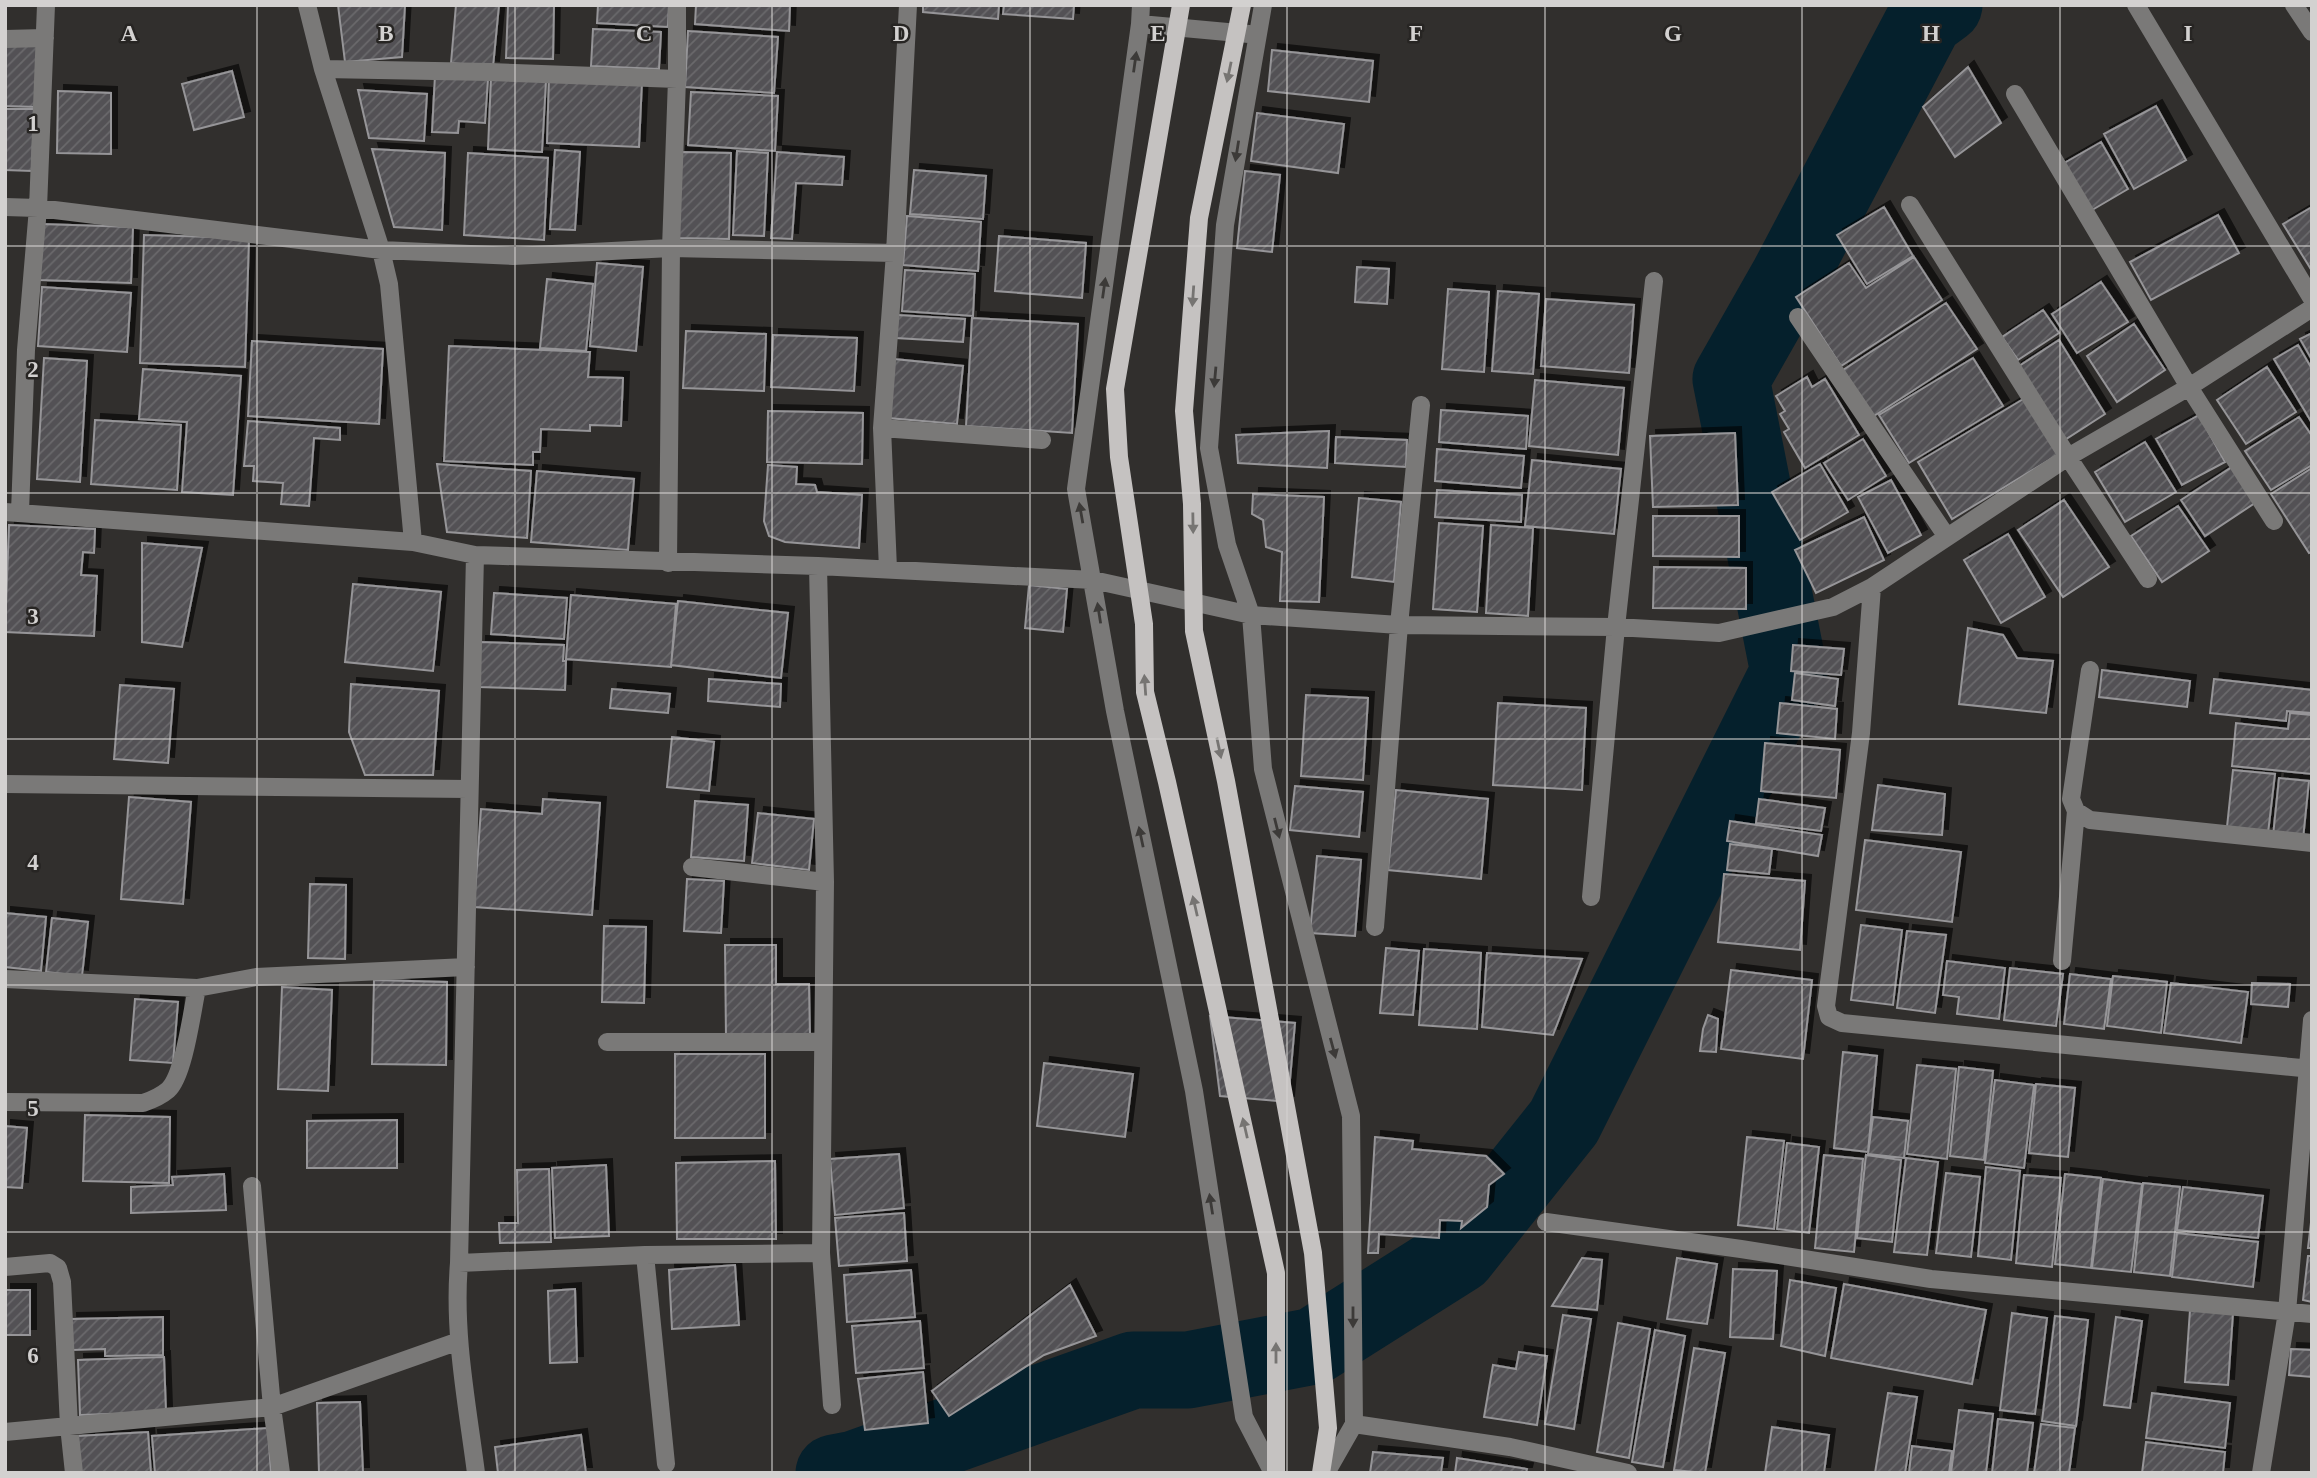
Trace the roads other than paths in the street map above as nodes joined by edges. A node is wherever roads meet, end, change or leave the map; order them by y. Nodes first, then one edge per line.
1 (46, 5) edge
2 (307, 5) edge
3 (677, 5) edge
4 (908, 5) edge
5 (1141, 5) edge
6 (1181, 5) edge
7 (1242, 5) edge
8 (1263, 5) edge
9 (2136, 5) edge
10 (2294, 5) edge
11 (1140, 24) junction
12 (2312, 32) edge
13 (1256, 35) junction
14 (45, 38) junction
15 (5, 39) edge
16 (323, 69) junction
17 (677, 79) junction
18 (2015, 94) dead end
19 (1910, 205) dead end
20 (5, 207) edge
21 (38, 208) junction
22 (671, 248) junction
23 (381, 250) junction
24 (895, 253) junction
25 (1654, 281) dead end
26 (2312, 299) edge
27 (2312, 308) edge
28 (1798, 317) dead end
29 (2189, 387) junction
30 (1421, 405) dead end
31 (882, 428) junction
32 (1042, 440) dead end
33 (2068, 457) junction
34 (12, 512) edge
35 (2274, 521) dead end
36 (1947, 537) junction
37 (413, 542) junction
38 (475, 555) junction
39 (668, 563) junction
40 (818, 566) junction
41 (888, 569) junction
42 (2148, 579) dead end
43 (1093, 580) junction
44 (1872, 587) junction
45 (1251, 615) junction
46 (1399, 625) junction
47 (1616, 627) junction
48 (2090, 670) dead end
49 (5, 785) edge
50 (468, 789) junction
51 (2076, 811) junction
52 (2312, 843) edge
53 (692, 867) dead end
54 (825, 882) junction
55 (1591, 897) dead end
56 (1375, 927) dead end
57 (2063, 961) dead end
58 (466, 967) junction
59 (5, 979) edge
60 (197, 988) junction
61 (2312, 1020) edge
62 (607, 1042) dead end
63 (823, 1042) junction
64 (2309, 1069) edge
65 (5, 1102) edge
66 (252, 1186) dead end
67 (1546, 1222) dead end
68 (821, 1253) junction
69 (645, 1255) junction
70 (459, 1263) junction
71 (5, 1267) edge
72 (2287, 1312) junction
73 (2312, 1314) edge
74 (459, 1341) junction
75 (832, 1405) dead end
76 (272, 1407) junction
77 (1354, 1424) junction
78 (69, 1426) junction
79 (5, 1432) edge
80 (666, 1464) dead end
81 (74, 1473) edge
82 (281, 1473) edge
83 (476, 1473) edge
84 (1274, 1473) edge
85 (1321, 1473) edge
86 (1326, 1473) edge
87 (1628, 1473) edge
88 (2261, 1473) edge

1 - 14 street
2 - 16 street
3 - 17 street
4 - 24 street
5 - 11 street
84 -> 6 main road
7 -> 85 main road
8 - 13 street
9 - 26 street
10 - 12 street
11 - 13 street
43 -> 11 street
13 -> 45 street
14 - 15 street
14 - 21 street
16 - 17 street
16 - 23 street
17 - 22 street
18 - 29 street
19 - 33 street
20 - 21 street
21 - 23 street
21 - 34 street
22 - 23 street
22 - 24 street
22 - 39 street
23 - 37 street
24 - 31 street
25 - 47 street
27 - 29 street
28 - 36 street
29 - 33 street
29 - 35 street
30 - 46 street
31 - 32 street
31 - 41 street
33 - 36 street
33 - 42 street
34 - 37 street
36 - 44 street
37 - 38 street
38 - 39 street
38 - 50 street
39 - 40 street
40 - 41 street
40 - 54 street
41 - 43 street
43 - 45 street
84 -> 43 street
44 - 47 street
44 - 64 street
45 - 46 street
45 -> 77 street
46 - 47 street
46 - 56 street
47 - 55 street
48 - 51 street
49 - 50 street
50 - 58 street
51 - 52 street
51 - 57 street
53 - 54 street
54 - 63 street
58 - 60 street
58 - 70 street
59 - 60 street
60 - 65 street
61 - 64 street
62 - 63 street
63 - 68 street
64 - 72 street
66 - 76 street
67 - 72 street
68 - 69 street
68 - 75 street
69 - 70 street
69 - 80 street
70 - 74 street
71 - 78 street
72 - 73 street
72 - 88 street
74 - 76 street
74 - 83 street
76 - 78 street
76 - 82 street
77 - 86 street
77 - 87 street
78 - 79 street
78 - 81 street

